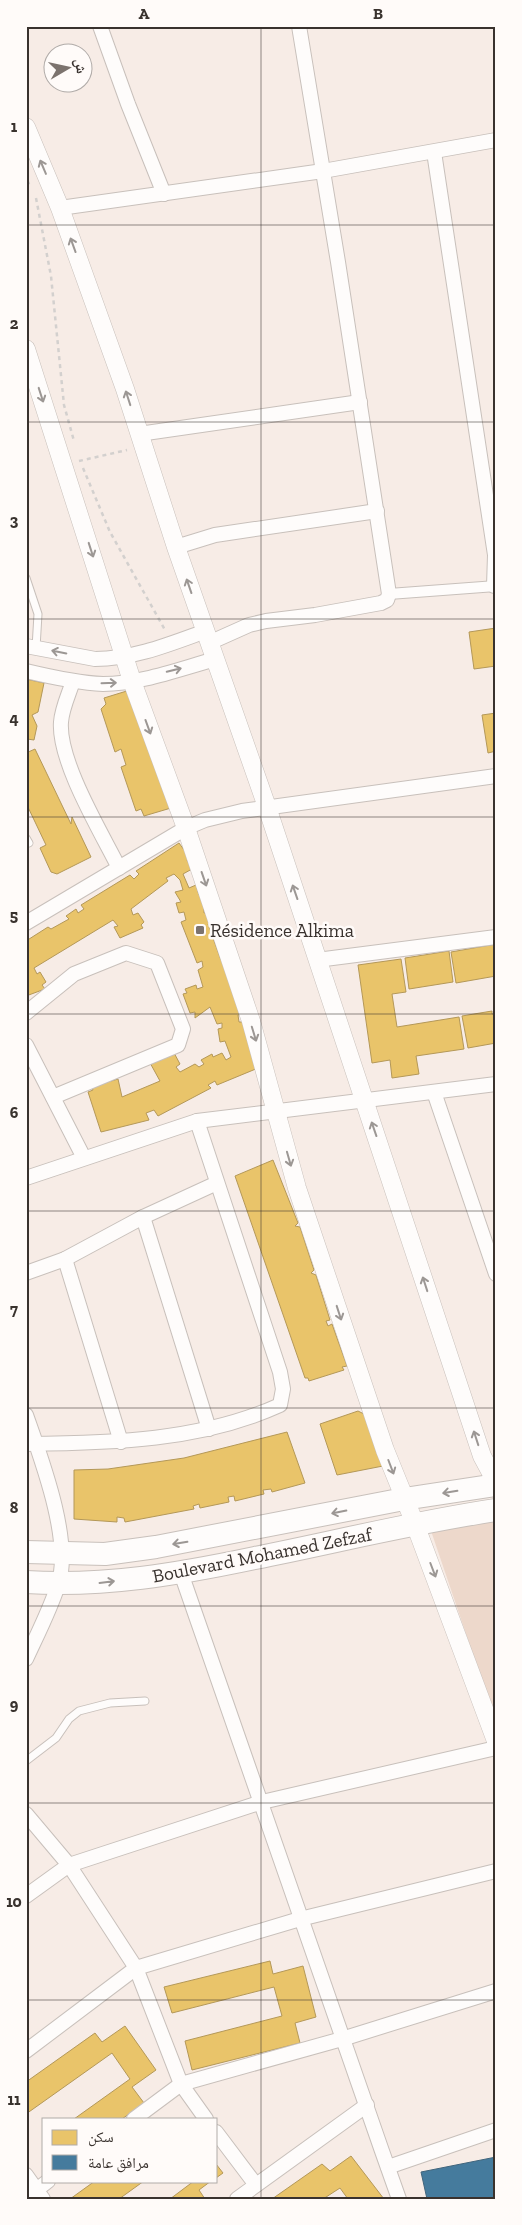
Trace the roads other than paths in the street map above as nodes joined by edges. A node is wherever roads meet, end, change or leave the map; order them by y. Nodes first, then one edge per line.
1 (100, 26) edge
2 (299, 26) edge
3 (26, 127) edge
4 (496, 140) edge
5 (434, 152) junction
6 (323, 171) junction
7 (164, 194) junction
8 (60, 208) junction
9 (26, 348) edge
10 (360, 402) junction
11 (141, 440) junction
12 (377, 511) junction
13 (176, 547) junction
14 (26, 578) edge
15 (495, 586) edge
16 (389, 594) junction
17 (209, 637) junction
18 (31, 647) edge
19 (124, 657) junction
20 (216, 660) junction
21 (26, 671) edge
22 (73, 681) junction
23 (132, 681) junction
24 (496, 776) edge
25 (267, 807) junction
26 (186, 828) junction
27 (119, 868) junction
28 (26, 923) edge
29 (496, 937) edge
30 (317, 960) junction
31 (26, 1012) edge
32 (26, 1045) edge
33 (496, 1084) edge
34 (434, 1092) junction
35 (53, 1097) junction
36 (365, 1101) junction
37 (275, 1112) junction
38 (197, 1121) junction
39 (84, 1158) junction
40 (26, 1178) edge
41 (217, 1183) junction
42 (143, 1217) junction
43 (66, 1259) junction
44 (26, 1273) edge
45 (496, 1274) edge
46 (26, 1415) edge
47 (209, 1429) junction
48 (121, 1442) junction
49 (31, 1444) edge
50 (496, 1483) edge
51 (404, 1500) junction
52 (496, 1510) edge
53 (415, 1524) junction
54 (26, 1552) edge
55 (63, 1554) junction
56 (182, 1573) junction
57 (26, 1582) edge
58 (59, 1584) junction
59 (26, 1659) edge
60 (145, 1701) dead end
61 (496, 1741) edge
62 (496, 1748) edge
63 (26, 1761) edge
64 (262, 1802) junction
65 (26, 1814) edge
66 (69, 1864) junction
67 (496, 1870) edge
68 (26, 1896) edge
69 (300, 1919) junction
70 (136, 1968) junction
71 (496, 1991) edge
72 (342, 2039) junction
73 (26, 2051) edge
74 (181, 2084) junction
75 (366, 2105) junction
76 (135, 2118) edge
77 (205, 2118) edge
78 (496, 2130) edge
79 (218, 2135) edge
80 (388, 2167) junction
81 (26, 2175) edge
82 (47, 2182) edge
83 (256, 2185) junction
84 (35, 2196) edge
85 (237, 2199) edge
86 (399, 2199) edge

1 - 7 street
2 - 6 street
8 -> 3 street
4 - 5 street
5 - 6 street
5 - 15 street
6 - 7 street
6 - 10 street
7 - 8 street
11 -> 8 street
9 -> 19 street
10 - 11 street
10 - 12 street
11 - 13 street
12 - 13 street
12 - 16 street
17 -> 13 street
14 - 18 lane
15 - 16 street
16 - 17 street
17 - 19 street
17 - 20 street
19 -> 18 street
19 - 23 street
23 -> 20 street
20 - 25 street
21 - 22 street
22 -> 23 street
22 - 27 street
23 -> 26 street
24 - 25 street
25 - 26 street
30 -> 25 street
26 - 27 street
26 -> 37 street
27 - 28 street
29 - 30 street
30 - 36 street
31 - 35 street
32 - 35 street
33 - 34 street
34 - 36 street
34 - 45 street
35 - 39 street
36 - 37 street
50 -> 36 street
37 - 38 street
37 -> 51 street
38 - 39 street
38 - 41 street
39 - 40 street
41 - 42 street
41 - 47 street
42 - 43 street
42 - 47 street
43 - 44 street
43 - 48 street
46 - 49 street
47 - 48 street
48 - 49 street
49 - 55 street
50 -> 51 main road, Boulevard Mohamed Zefzaf
51 - 53 street
51 -> 55 main road, Boulevard Mohamed Zefzaf
52 - 53 main road, Boulevard Mohamed Zefzaf
53 - 56 main road, Boulevard Mohamed Zefzaf
53 -> 61 street
54 - 55 main road, Boulevard Mohamed Zefzaf
55 - 58 street
58 -> 56 main road, Boulevard Mohamed Zefzaf
56 - 64 street
57 - 58 main road, Boulevard Mohamed Zefzaf
58 - 59 street
60 - 63 lane
62 - 64 street
64 - 66 street
64 - 69 street
65 - 66 street
66 - 68 street
66 - 70 street
67 - 69 street
69 - 70 street
69 - 72 street
70 - 73 street
70 - 74 street
71 - 72 street
72 - 74 street
72 - 75 street
74 - 76 street
74 - 77 street
75 - 80 street
75 - 83 street
78 - 80 street
79 - 83 street
80 - 86 street
81 - 84 street
82 - 84 street
83 - 85 street

